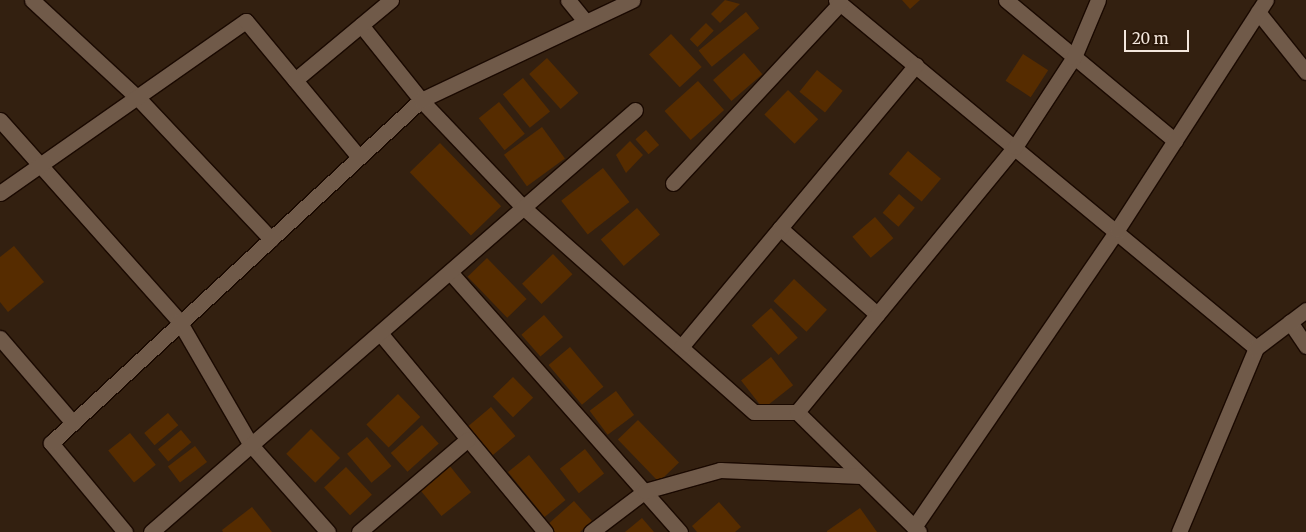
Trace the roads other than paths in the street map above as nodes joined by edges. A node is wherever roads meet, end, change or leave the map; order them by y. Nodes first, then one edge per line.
1 (32, 0) edge
2 (391, 0) edge
3 (568, 0) edge
4 (633, 0) edge
5 (1006, 0) edge
6 (1098, 0) edge
7 (838, 1) edge
8 (1262, 6) edge
9 (586, 22) junction
10 (362, 25) junction
11 (1074, 57) junction
12 (916, 65) junction
13 (1306, 72) edge
14 (295, 80) junction
15 (138, 98) junction
16 (421, 100) junction
17 (635, 110) dead end
18 (0, 120) edge
19 (1175, 141) junction
20 (1015, 147) junction
21 (359, 157) junction
22 (38, 164) junction
23 (673, 183) dead end
24 (0, 193) edge
25 (524, 208) junction
26 (780, 228) junction
27 (1117, 230) junction
28 (271, 239) junction
29 (450, 272) junction
30 (1306, 310) edge
31 (877, 314) junction
32 (179, 321) junction
33 (1290, 322) junction
34 (380, 333) junction
35 (0, 338) edge
36 (1306, 346) edge
37 (681, 347) junction
38 (1256, 348) junction
39 (797, 412) junction
40 (73, 423) junction
41 (468, 439) junction
42 (251, 445) junction
43 (862, 476) junction
44 (645, 491) junction
45 (917, 530) edge
46 (125, 532) edge
47 (151, 532) edge
48 (328, 532) edge
49 (358, 532) edge
50 (545, 532) edge
51 (592, 532) edge
52 (680, 532) edge
53 (1179, 532) edge

1 - 15 street
2 - 10 street
3 - 9 street
4 - 9 street
5 - 11 street
6 - 11 street
7 - 12 street
7 - 23 street
8 - 13 street
8 - 19 street
9 - 16 street
10 - 14 street
10 - 16 street
11 - 19 street
11 - 20 street
12 - 20 street
12 - 26 street
14 - 15 street
14 - 21 street
15 - 22 street
15 - 28 street
16 - 21 street
16 - 25 street
17 - 25 street
18 - 22 street
19 - 27 street
20 - 27 street
20 - 31 street
21 - 28 street
22 - 24 street
22 - 32 street
25 - 29 street
25 - 37 street
26 - 31 street
26 - 37 street
27 - 38 street
27 - 45 street
28 - 32 street
29 - 34 street
29 - 44 street
30 - 33 street
31 - 39 street
32 - 40 street
32 - 42 street
33 - 36 street
33 - 38 street
34 - 41 street
34 - 42 street
35 - 40 street
37 - 39 street
38 - 53 street
39 - 43 street
40 - 46 street
41 - 49 street
41 - 50 street
42 - 47 street
42 - 48 street
43 - 44 street
43 - 45 street
44 - 51 street
44 - 52 street

